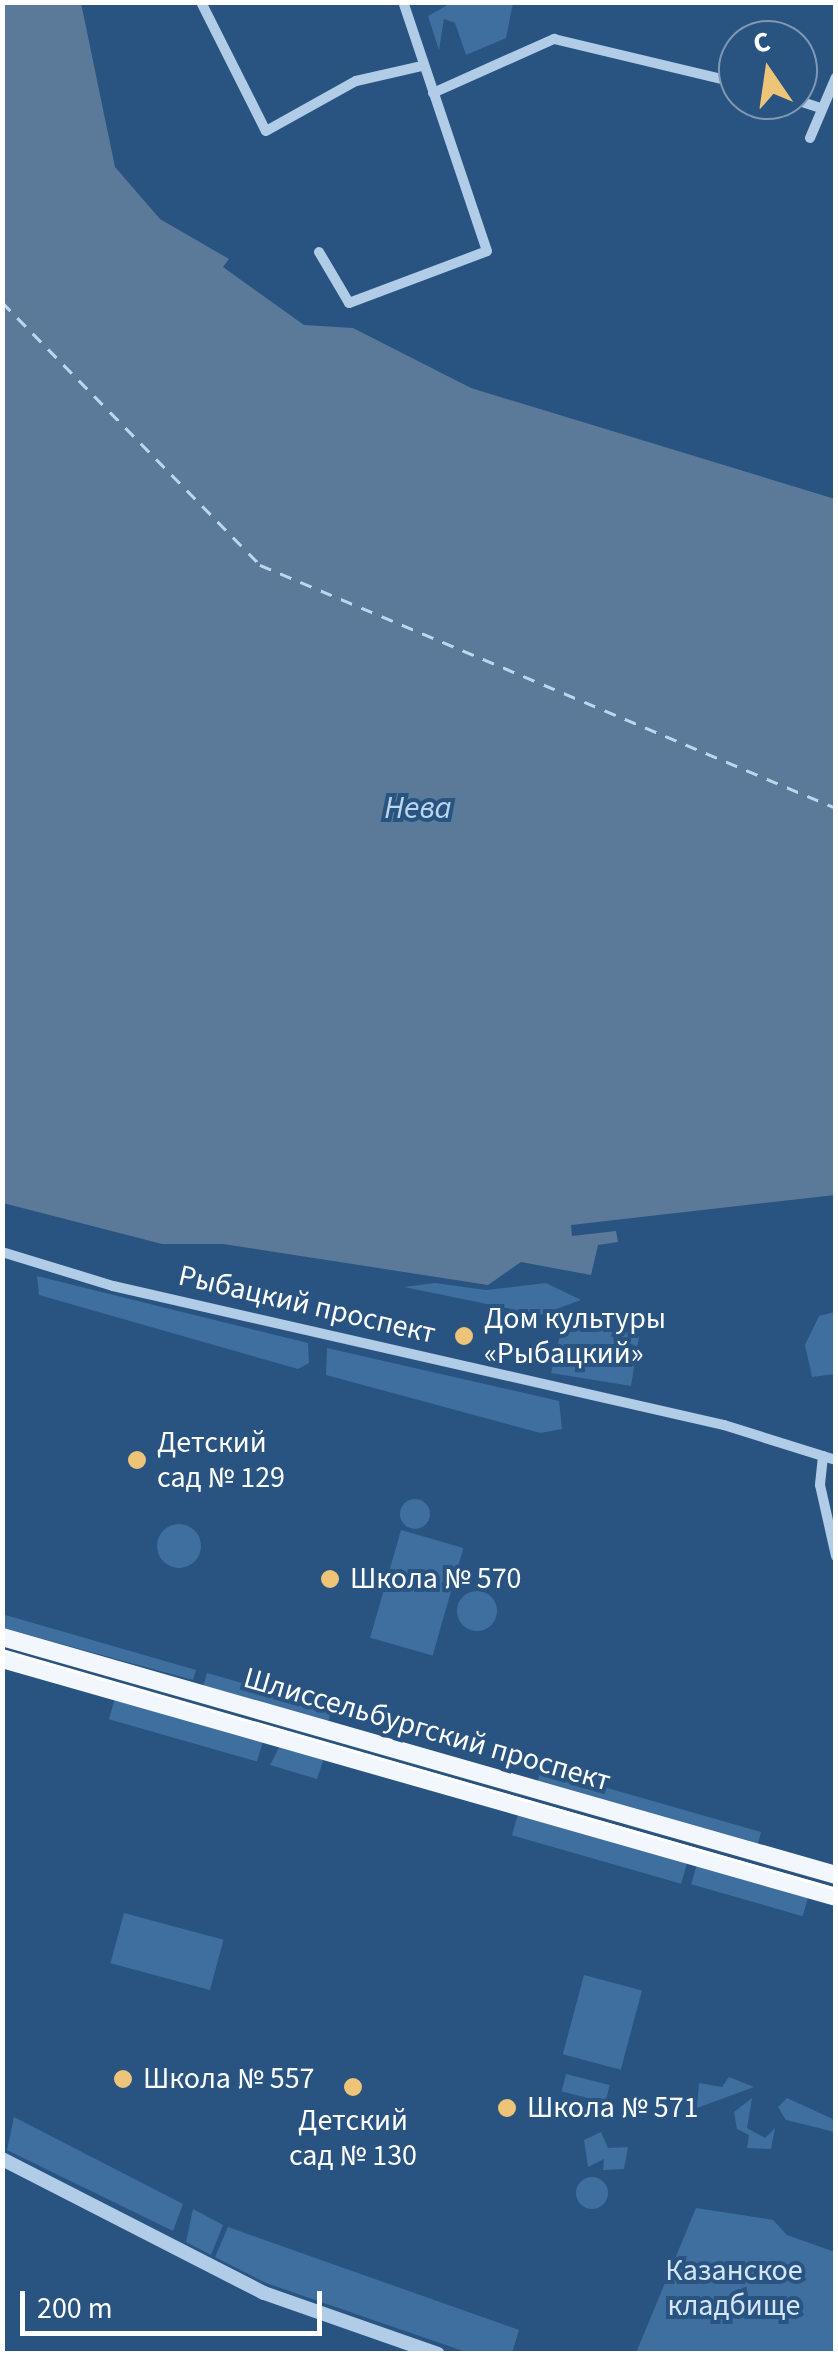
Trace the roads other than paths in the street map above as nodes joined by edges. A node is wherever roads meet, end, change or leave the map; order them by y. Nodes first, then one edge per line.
1 (201, 2) edge
2 (403, 2) edge
3 (422, 66) junction
4 (836, 77) edge
5 (718, 78) edge
6 (433, 94) junction
7 (820, 108) joint
8 (810, 138) dead end
9 (319, 252) dead end
10 (2, 1252) edge
11 (829, 1458) edge
12 (836, 1556) edge
13 (2, 1637) edge
14 (2, 1659) edge
15 (836, 1875) edge
16 (836, 1897) edge
17 (2, 2159) edge
18 (438, 2354) edge

1 - 3 street
2 - 3 street
3 - 6 street
4 - 7 street
5 - 6 street
6 - 9 street
7 - 8 street
10 - 11 street, Рыбацкий проспект
11 - 12 street
13 - 15 main road, Шлиссельбургский проспект
14 - 16 main road, Шлиссельбургский проспект
17 - 18 street

